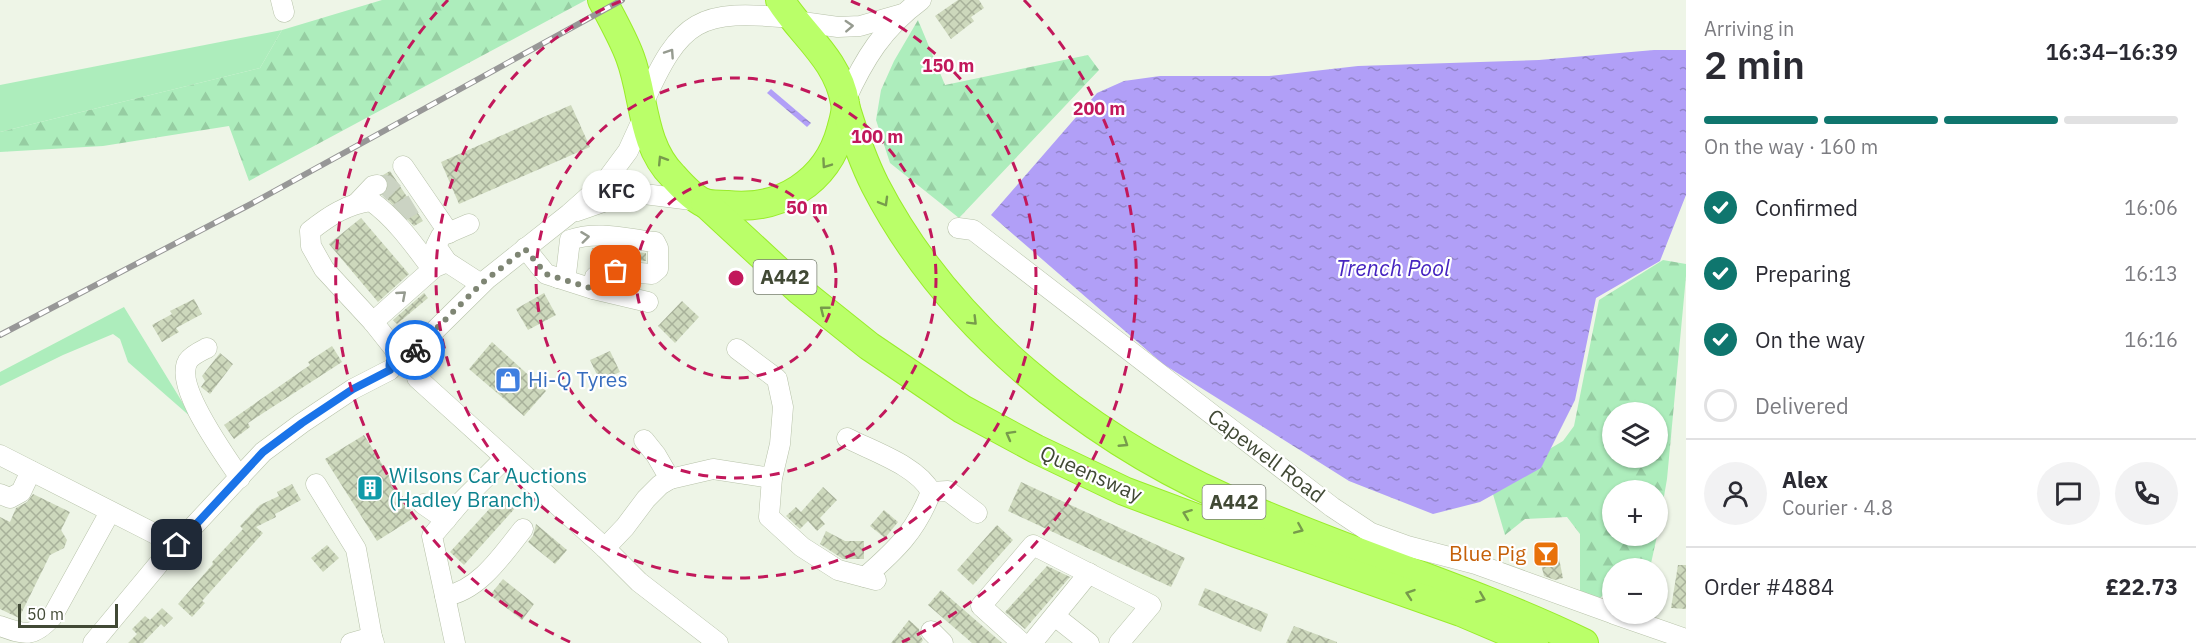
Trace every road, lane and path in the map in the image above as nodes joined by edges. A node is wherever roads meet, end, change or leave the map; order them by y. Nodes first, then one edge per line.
1 (602, 0) edge
2 (921, 0) edge
3 (789, 13) edge
4 (902, 14) junction
5 (845, 105) junction
6 (644, 110) junction
7 (403, 166) dead end
8 (377, 185) dead end
9 (704, 202) junction
10 (357, 203) junction
11 (568, 214) junction
12 (469, 224) dead end
13 (415, 226) tunnel mouth
14 (958, 228) dead end
15 (448, 233) junction
16 (525, 249) junction
17 (434, 263) junction
18 (558, 278) junction
19 (481, 284) junction
20 (593, 289) junction
21 (648, 302) dead end
22 (373, 321) junction
23 (207, 348) dead end
24 (737, 349) dead end
25 (401, 357) junction
26 (417, 378) junction
27 (847, 438) dead end
28 (644, 440) dead end
29 (0, 455) edge
30 (506, 458) junction
31 (31, 471) junction
32 (240, 478) junction
33 (772, 478) junction
34 (670, 479) junction
35 (316, 484) dead end
36 (931, 492) junction
37 (0, 494) edge
38 (423, 504) dead end
39 (110, 512) junction
40 (977, 513) dead end
41 (446, 520) junction
42 (523, 529) dead end
43 (177, 545) junction
44 (604, 548) junction
45 (1089, 573) junction
46 (445, 596) junction
47 (1602, 609) edge
48 (1061, 621) dead end
49 (1644, 624) edge
50 (0, 626) edge
51 (1686, 639) edge
52 (373, 640) edge
53 (93, 643) edge
54 (351, 643) edge
55 (456, 643) edge
56 (717, 643) edge
57 (1022, 643) edge
58 (1032, 643) edge
59 (1089, 643) edge
60 (1119, 643) edge
61 (1534, 643) edge
62 (1584, 643) edge

1 - 6 highway, A442
2 - 4 street
3 -> 4 street
3 - 5 highway, A442
6 -> 3 street
4 - 5 street
5 -> 9 highway
5 -> 62 highway, Queensway / A442
9 -> 6 highway, A442
6 - 11 street
7 - 15 street
8 - 10 street
9 - 11 street
61 -> 9 highway, Queensway / A442
10 - 17 street
10 - 22 street
11 - 16 street
12 - 15 street
13 - 17 street
14 - 47 street, Capewell Road
15 - 17 street
16 - 18 street
16 - 19 street
17 - 19 street
22 -> 17 street
18 - 20 street
18 -> 20 street
19 - 25 street
20 - 21 street
22 - 25 street
23 - 32 street
24 - 33 street
25 - 26 street
25 - 26 street
25 - 32 street
26 - 30 street
27 - 36 street
28 - 34 street
29 - 31 street
30 - 41 street
30 - 44 street
31 - 37 street
31 - 39 street
32 - 43 street
33 - 34 street
33 - 36 street
34 - 44 street
35 - 52 street
36 - 40 street
38 - 41 street
39 - 43 street
39 - 50 street
41 - 46 street
42 - 46 street
43 - 53 street
44 - 56 street
45 - 57 street
45 - 58 street
45 - 60 street
46 - 55 street
48 - 59 street
49 - 51 street, Capewell Road
52 - 54 street

